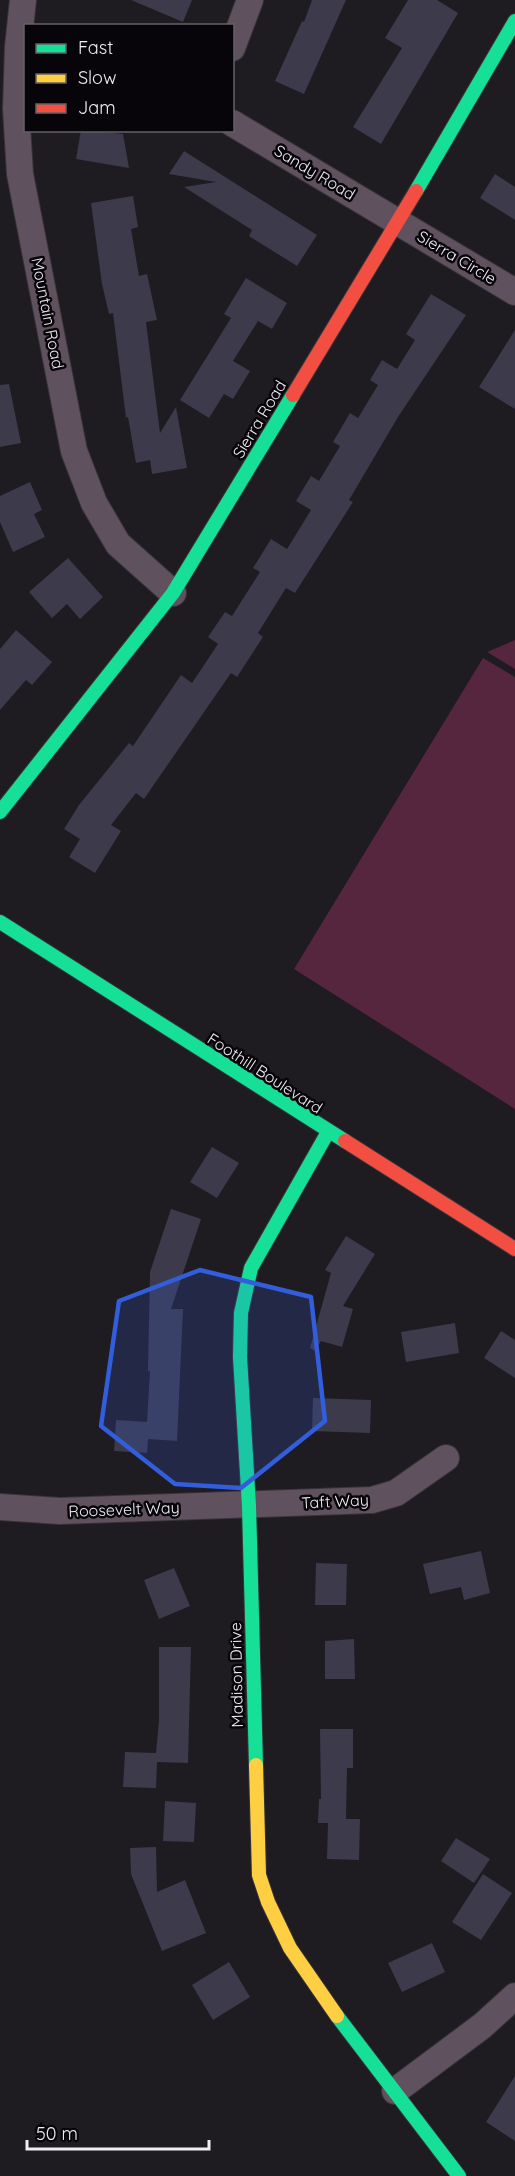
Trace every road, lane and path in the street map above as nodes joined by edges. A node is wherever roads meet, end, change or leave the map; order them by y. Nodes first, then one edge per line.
1 (23, 0) edge
2 (250, 0) edge
3 (515, 21) edge
4 (234, 43) edge
5 (22, 47) edge
6 (234, 124) edge
7 (398, 222) junction
8 (515, 292) edge
9 (172, 593) junction
10 (0, 812) edge
11 (0, 922) edge
12 (328, 1132) junction
13 (515, 1249) edge
14 (446, 1458) dead end
15 (249, 1506) junction
16 (0, 1507) edge
17 (515, 1996) edge
18 (395, 2091) junction
19 (459, 2176) edge

1 - 5 street, Mountain Road
2 - 4 street
3 - 7 street, Sierra Road
5 - 9 street, Mountain Road
6 - 7 street, Sandy Road
7 - 8 street, Sierra Circle
7 - 9 street, Sierra Road
9 - 10 street, Sierra Road
11 - 12 street, Foothill Boulevard
12 - 13 street, Foothill Boulevard
12 - 15 street, Madison Drive
14 - 15 street, Taft Way
15 - 16 street, Roosevelt Way
15 - 18 street, Madison Drive
17 - 18 street
18 - 19 street, Madison Drive

